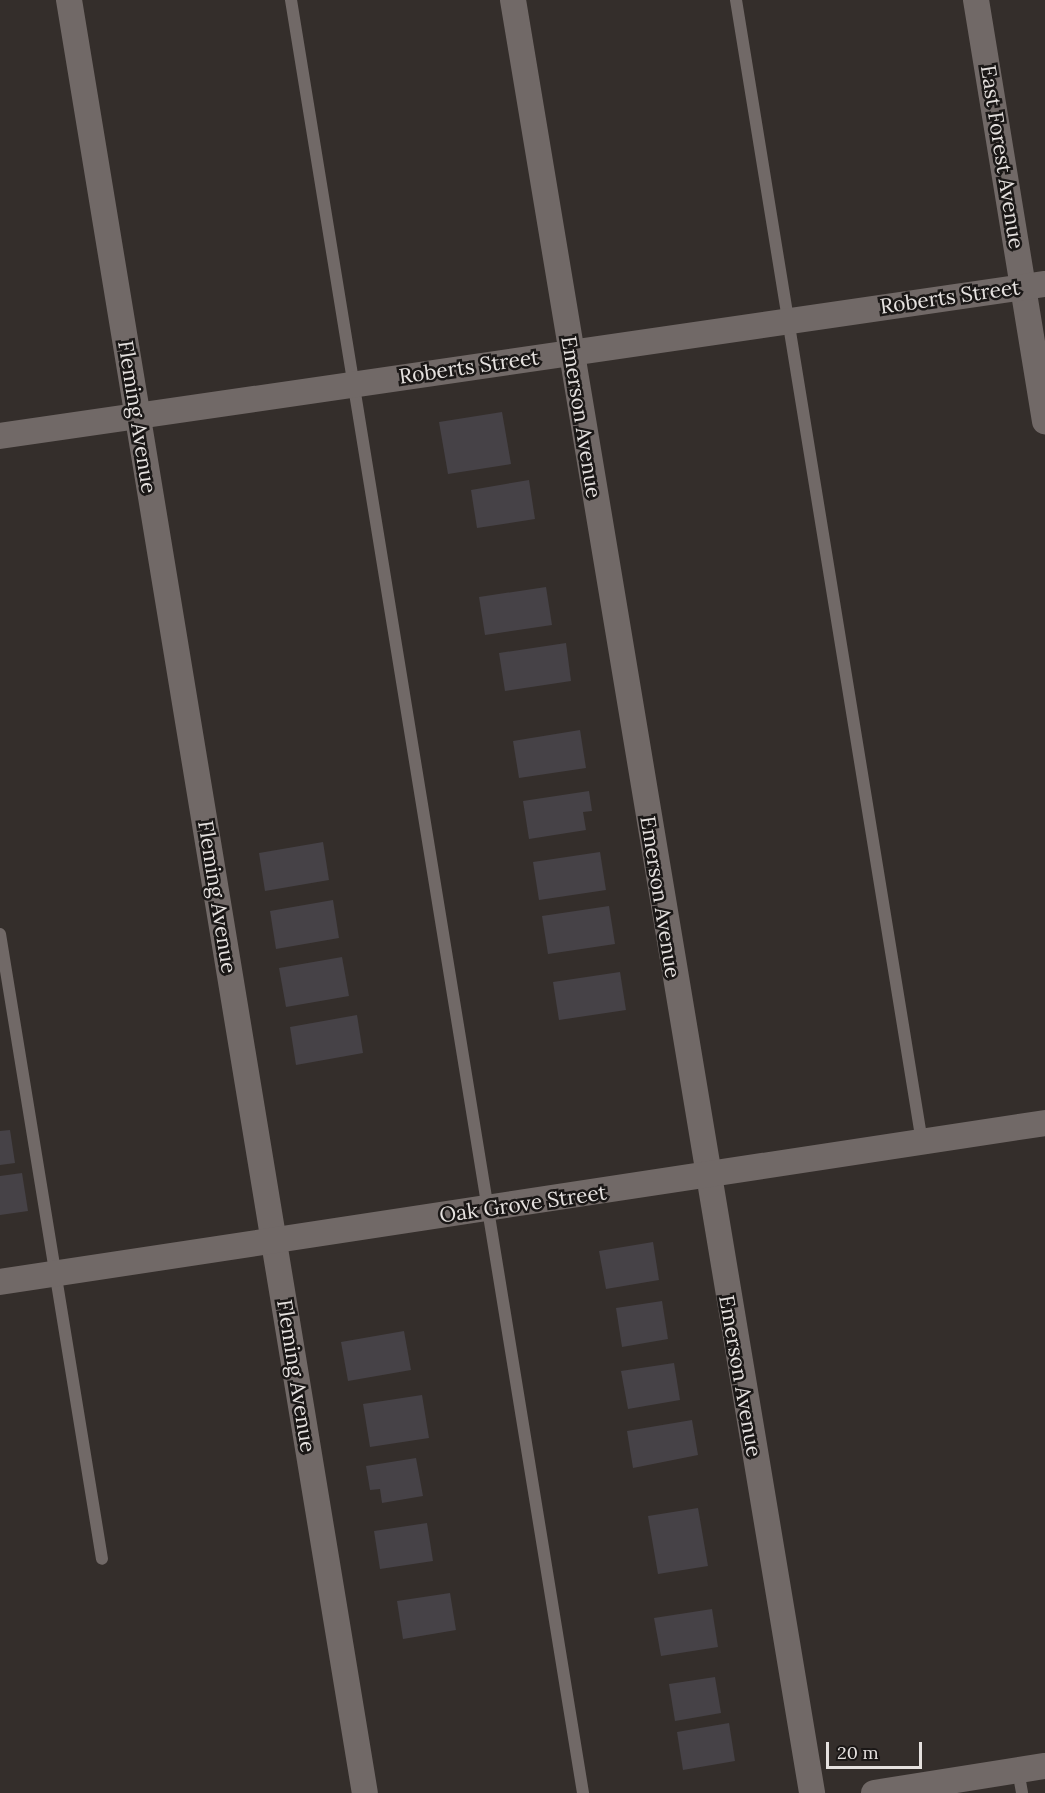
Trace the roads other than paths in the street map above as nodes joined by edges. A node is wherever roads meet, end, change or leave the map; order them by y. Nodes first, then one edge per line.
1 (69, 0) edge
2 (291, 0) edge
3 (513, 0) edge
4 (736, 0) edge
5 (976, 0) edge
6 (1034, 285) edge
7 (788, 321) junction
8 (571, 352) junction
9 (354, 384) junction
10 (137, 417) junction
11 (1045, 421) edge
12 (0, 436) edge
13 (0, 934) edge
14 (1045, 1123) edge
15 (922, 1142) junction
16 (706, 1177) junction
17 (487, 1209) junction
18 (274, 1240) junction
19 (57, 1273) junction
20 (0, 1282) edge
21 (102, 1559) dead end
22 (1045, 1766) edge
23 (1020, 1782) edge
24 (365, 1793) edge
25 (583, 1793) edge
26 (812, 1793) edge
27 (874, 1793) edge

1 - 10 street, Fleming Avenue
2 - 9 lane
3 - 8 street, Emerson Avenue
4 - 7 lane
5 - 6 street, East Forest Avenue
6 - 7 street, Roberts Street
6 - 11 street, East Forest Avenue
7 - 8 street, Roberts Street
7 - 15 lane
8 - 9 street, Roberts Street
8 - 16 street, Emerson Avenue
9 - 10 street, Roberts Street
9 - 17 lane
10 - 12 street, Roberts Street
10 - 18 street, Fleming Avenue
13 - 19 lane
14 - 15 street, Oak Grove Street
15 - 16 street, Oak Grove Street
16 - 17 street, Oak Grove Street
16 - 26 street, Emerson Avenue
17 - 18 street, Oak Grove Street
17 - 25 lane
18 - 19 street, Oak Grove Street
18 - 24 street, Fleming Avenue
19 - 20 street, Oak Grove Street
19 - 21 lane
22 - 23 street
23 - 27 street

